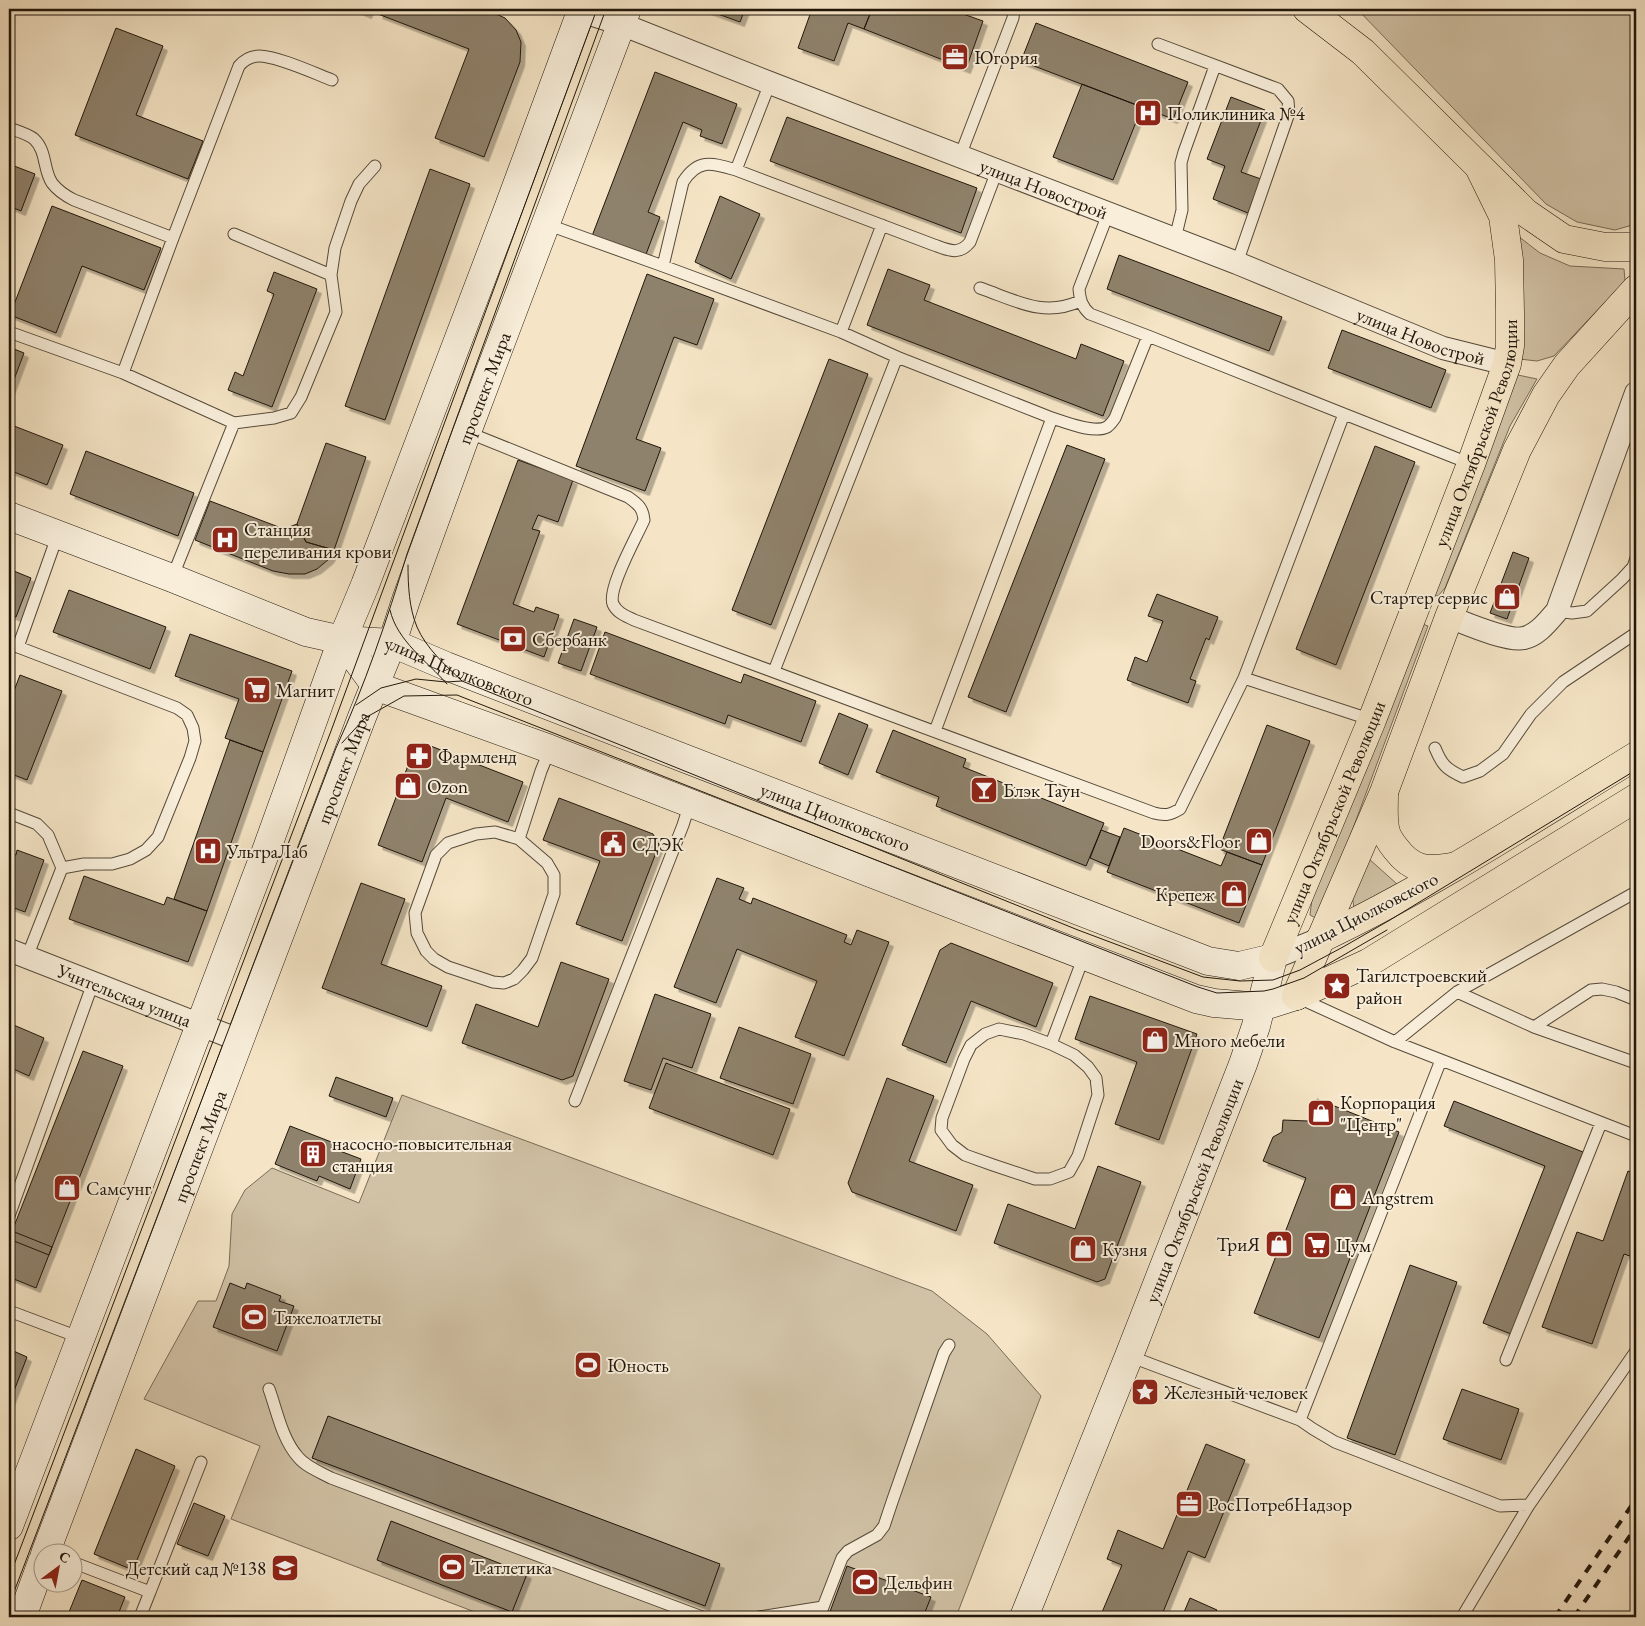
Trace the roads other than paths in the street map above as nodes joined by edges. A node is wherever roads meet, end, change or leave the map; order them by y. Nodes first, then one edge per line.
1 (1014, 9) edge
2 (1307, 9) edge
3 (1337, 9) edge
4 (582, 10) edge
5 (624, 17) edge
6 (1158, 44) dead end
7 (1363, 52) junction
8 (1215, 66) junction
9 (332, 80) dead end
10 (770, 84) junction
11 (9, 128) edge
12 (960, 156) junction
13 (375, 166) dead end
14 (1479, 168) junction
15 (736, 170) junction
16 (997, 170) junction
17 (1108, 214) junction
18 (544, 224) junction
19 (882, 225) junction
20 (234, 234) dead end
21 (173, 238) junction
22 (1175, 239) junction
23 (1636, 248) edge
24 (1237, 263) junction
25 (663, 266) junction
26 (331, 275) junction
27 (980, 288) dead end
28 (1636, 289) edge
29 (1080, 301) junction
30 (9, 332) edge
31 (841, 332) junction
32 (1148, 336) junction
33 (897, 357) junction
34 (1508, 364) junction
35 (123, 373) junction
36 (1636, 393) edge
37 (1344, 414) junction
38 (1052, 418) junction
39 (234, 423) junction
40 (467, 432) junction
41 (1471, 464) junction
42 (9, 516) edge
43 (58, 534) junction
44 (1636, 558) edge
45 (172, 578) junction
46 (1416, 606) junction
47 (1557, 610) junction
48 (1449, 617) junction
49 (1636, 632) edge
50 (342, 640) junction
51 (392, 643) junction
52 (14, 646) edge
53 (774, 672) junction
54 (1244, 678) junction
55 (375, 685) junction
56 (1372, 720) junction
57 (935, 731) junction
58 (1435, 748) dead end
59 (550, 749) junction
60 (1636, 756) edge
61 (1384, 792) junction
62 (1636, 798) edge
63 (690, 803) junction
64 (9, 813) edge
65 (519, 839) junction
66 (1458, 866) junction
67 (62, 868) junction
68 (1636, 892) edge
69 (1320, 939) junction
70 (18, 954) edge
71 (1084, 955) junction
72 (1274, 958) junction
73 (93, 983) junction
74 (1457, 992) junction
75 (1296, 996) junction
76 (1636, 1000) edge
77 (1261, 1007) junction
78 (200, 1025) junction
79 (1534, 1028) junction
80 (239, 1040) junction
81 (1395, 1042) junction
82 (1051, 1044) junction
83 (1441, 1060) junction
84 (1636, 1063) edge
85 (576, 1101) dead end
86 (1601, 1123) junction
87 (1636, 1136) edge
88 (9, 1216) edge
89 (9, 1311) edge
90 (81, 1338) junction
91 (949, 1345) dead end
92 (1636, 1351) edge
93 (1129, 1356) junction
94 (1506, 1360) dead end
95 (269, 1389) dead end
96 (1300, 1420) junction
97 (201, 1462) dead end
98 (1529, 1505) junction
99 (9, 1526) edge
100 (50, 1544) edge
101 (82, 1566) edge
102 (32, 1591) edge
103 (150, 1592) junction
104 (822, 1612) edge
105 (22, 1617) edge
106 (140, 1617) edge
107 (702, 1617) edge
108 (759, 1617) edge
109 (1024, 1617) edge
110 (1462, 1617) edge

1 - 12 lane
2 - 7 main road
3 - 7 main road
4 - 5 street, улица Новострой
4 - 50 main road
5 - 10 street, улица Новострой
5 - 18 main road, проспект Мира
6 - 8 lane
7 - 14 main road
8 - 22 lane
8 - 24 lane
9 - 21 lane
10 - 12 street, улица Новострой
10 - 15 lane
11 - 21 lane
12 - 16 street, улица Новострой
13 - 26 lane
14 - 23 main road
14 - 34 main road, улица Октябрьской Революции
15 - 19 lane
15 - 25 lane
16 - 17 street, улица Новострой
16 - 19 lane
17 - 22 street, улица Новострой
17 - 29 lane
18 - 25 lane
18 - 40 main road, проспект Мира
19 - 31 lane
20 - 26 lane
21 - 35 lane
22 - 24 street, улица Новострой
24 - 34 street, улица Новострой
25 - 31 lane
26 - 39 lane
27 - 29 lane
28 - 48 main road, улица Октябрьской Революции
29 - 32 lane
30 - 35 lane
31 - 33 lane
32 - 37 lane
32 - 38 lane
33 - 38 lane
33 - 53 lane
34 - 41 main road, улица Октябрьской Революции
35 - 39 lane
36 - 47 street
37 - 41 lane
37 - 54 lane
38 - 57 lane
39 - 45 lane
40 - 51 main road, проспект Мира
40 - 53 lane
41 - 46 main road, улица Октябрьской Революции
42 - 43 main road, улица Циолковского
43 - 45 main road, улица Циолковского
43 - 52 lane
44 - 47 lane
45 - 50 main road, улица Циолковского
46 - 48 main road
46 - 56 main road, улица Октябрьской Революции
47 - 48 street
48 - 61 main road, улица Октябрьской Революции
49 - 58 lane
50 - 51 main road, улица Циолковского
50 - 55 main road
50 - 78 main road
51 - 55 main road, проспект Мира
51 - 72 main road, улица Циолковского
52 - 67 lane
53 - 57 lane
54 - 56 lane
54 - 57 lane
55 - 59 main road, улица Циолковского
55 - 80 main road, проспект Мира
56 - 72 main road, улица Октябрьской Революции
59 - 63 main road, улица Циолковского
59 - 65 lane
60 - 66 main road, улица Циолковского
61 - 66 main road
61 - 69 main road, улица Октябрьской Революции
62 - 75 main road, улица Циолковского
63 - 71 main road, улица Циолковского
63 - 85 lane
64 - 67 lane
65 - 65 lane
66 - 69 main road, улица Циолковского
67 - 70 lane
68 - 74 lane
69 - 72 street, улица Циолковского
69 - 75 main road, улица Октябрьской Революции
70 - 73 street, Учительская улица
71 - 77 main road, улица Циолковского
71 - 82 lane
72 - 77 main road, улица Октябрьской Революции
73 - 78 street, Учительская улица
73 - 88 lane
74 - 79 lane
74 - 81 lane
75 - 77 main road, улица Циолковского
75 - 81 lane
76 - 79 lane
77 - 93 main road, улица Октябрьской Революции
78 - 80 street, Учительская улица
78 - 90 main road
79 - 84 lane
80 - 100 main road, проспект Мира
81 - 83 lane
82 - 82 lane
83 - 86 lane
83 - 96 lane
86 - 87 lane
86 - 94 lane
89 - 90 lane
90 - 99 main road
91 - 104 lane
92 - 98 lane
93 - 96 lane
93 - 109 main road, улица Октябрьской Революции
95 - 107 lane
96 - 98 lane
97 - 103 lane
98 - 110 lane
101 - 103 lane
102 - 105 main road, проспект Мира
103 - 106 lane
104 - 108 lane

